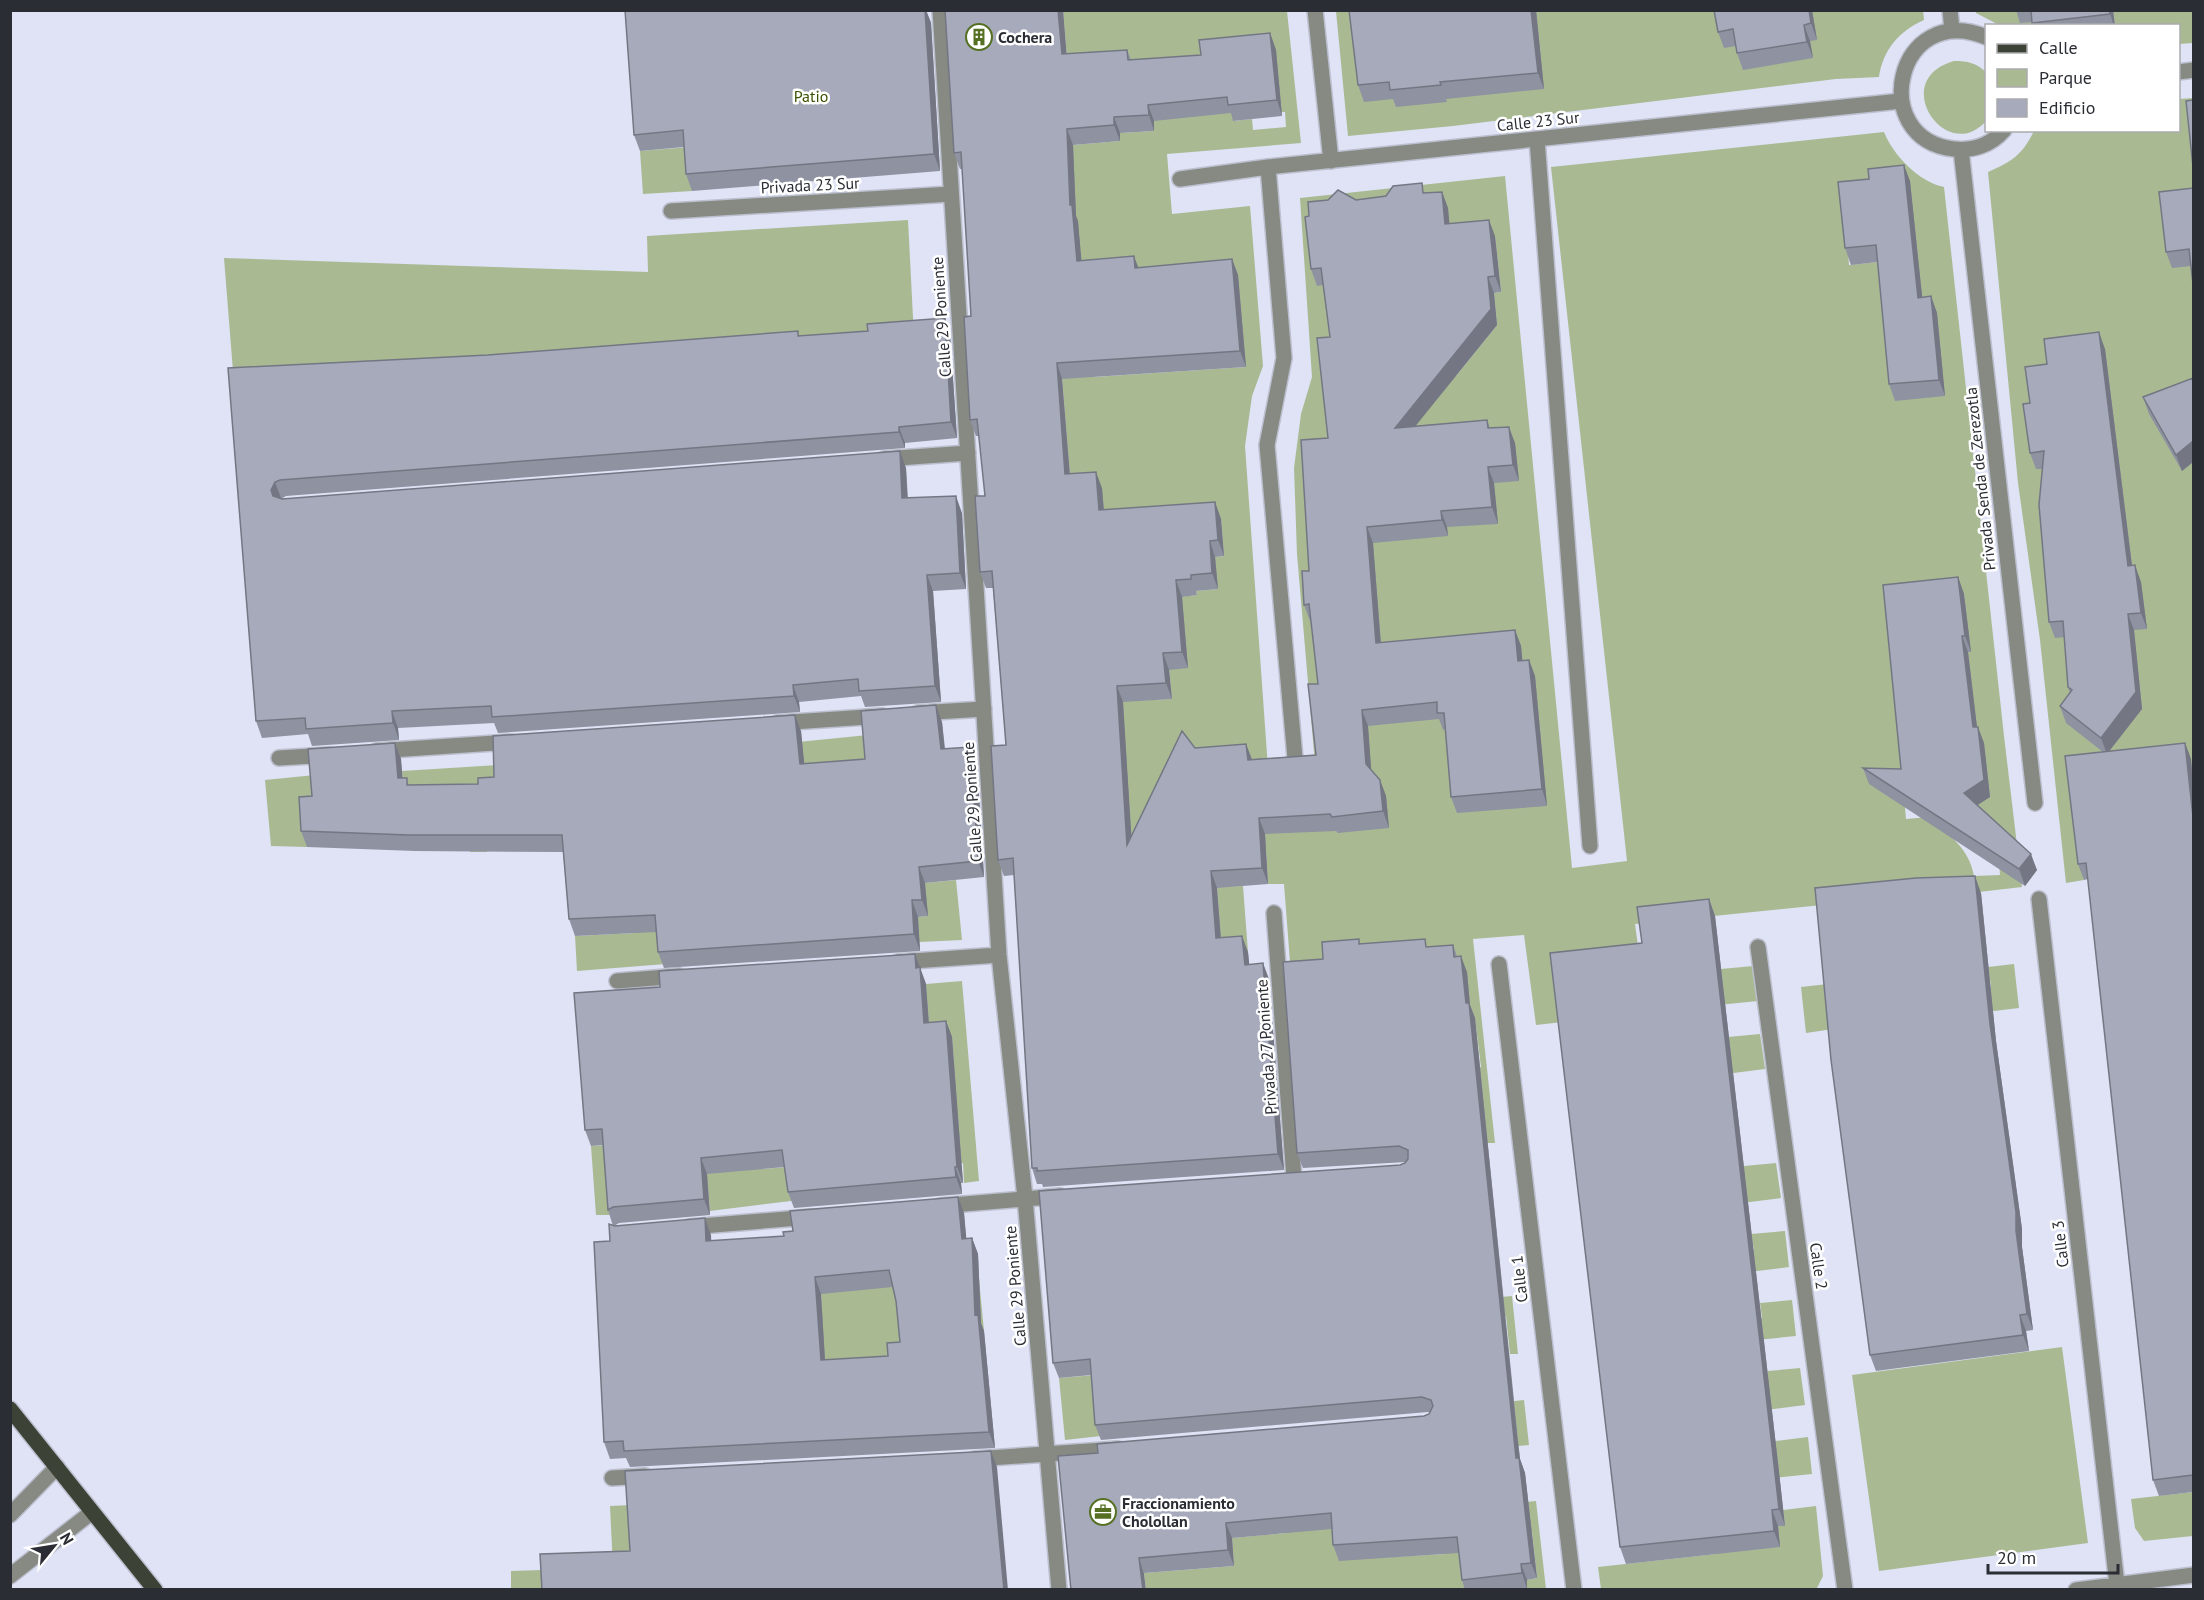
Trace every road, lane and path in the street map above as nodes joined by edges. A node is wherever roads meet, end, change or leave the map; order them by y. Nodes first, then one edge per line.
1 (940, 10) edge
2 (1315, 10) edge
3 (1950, 10) edge
4 (1952, 30) junction
5 (1985, 37) edge
6 (1901, 100) junction
7 (2002, 132) edge
8 (1537, 139) junction
9 (1961, 150) junction
10 (1331, 160) junction
11 (1268, 167) junction
12 (1179, 178) dead end
13 (951, 194) junction
14 (671, 211) dead end
15 (968, 453) junction
16 (872, 460) edge
17 (984, 709) junction
18 (757, 725) edge
19 (530, 741) edge
20 (363, 752) edge
21 (339, 754) edge
22 (279, 758) dead end
23 (1295, 758) edge
24 (2035, 803) dead end
25 (1590, 846) dead end
26 (2039, 899) dead end
27 (1274, 913) dead end
28 (1758, 947) dead end
29 (999, 955) junction
30 (880, 963) edge
31 (1499, 964) dead end
32 (688, 976) edge
33 (616, 981) dead end
34 (1293, 1178) edge
35 (1072, 1195) edge
36 (1025, 1198) junction
37 (930, 1207) edge
38 (823, 1216) edge
39 (680, 1228) edge
40 (10, 1409) edge
41 (1127, 1448) edge
42 (1046, 1455) junction
43 (964, 1459) edge
44 (57, 1467) junction
45 (659, 1475) edge
46 (612, 1478) dead end
47 (92, 1512) junction
48 (10, 1515) edge
49 (2193, 1575) edge
50 (10, 1576) edge
51 (2117, 1585) junction
52 (155, 1590) edge
53 (1059, 1590) edge
54 (1574, 1590) edge
55 (1845, 1590) edge
56 (2076, 1590) edge

1 - 13 street, Calle 29 Poniente
2 - 10 street
3 - 4 street
4 - 5 street
4 - 6 street
6 - 8 street, Calle 23 Sur
6 - 9 street
7 - 9 street
8 - 10 street, Calle 23 Sur
8 - 25 street
9 - 24 street, Privada Senda de Zerezotla
10 - 11 street, Calle 23 Sur
11 - 12 street, Calle 23 Sur
11 - 23 street
13 - 14 street, Privada 23 Sur
13 - 15 street, Calle 29 Poniente
15 - 16 street
15 - 17 street, Calle 29 Poniente
17 - 18 street
17 - 29 street, Calle 29 Poniente
19 - 20 street
21 - 22 street
26 - 51 street, Calle 3
27 - 34 street, Privada 27 Poniente
28 - 55 street, Calle 2
29 - 30 street
29 - 36 street, Calle 29 Poniente
31 - 54 street, Calle 1
32 - 33 street
35 - 36 street
36 - 37 street
36 - 42 street, Calle 29 Poniente
38 - 39 street
40 - 44 main road
41 - 42 street
42 - 43 street
42 - 53 street, Calle 29 Poniente
44 - 47 main road
44 - 48 street
45 - 46 street
47 - 50 street
47 - 52 main road
49 - 51 street
51 - 56 street

